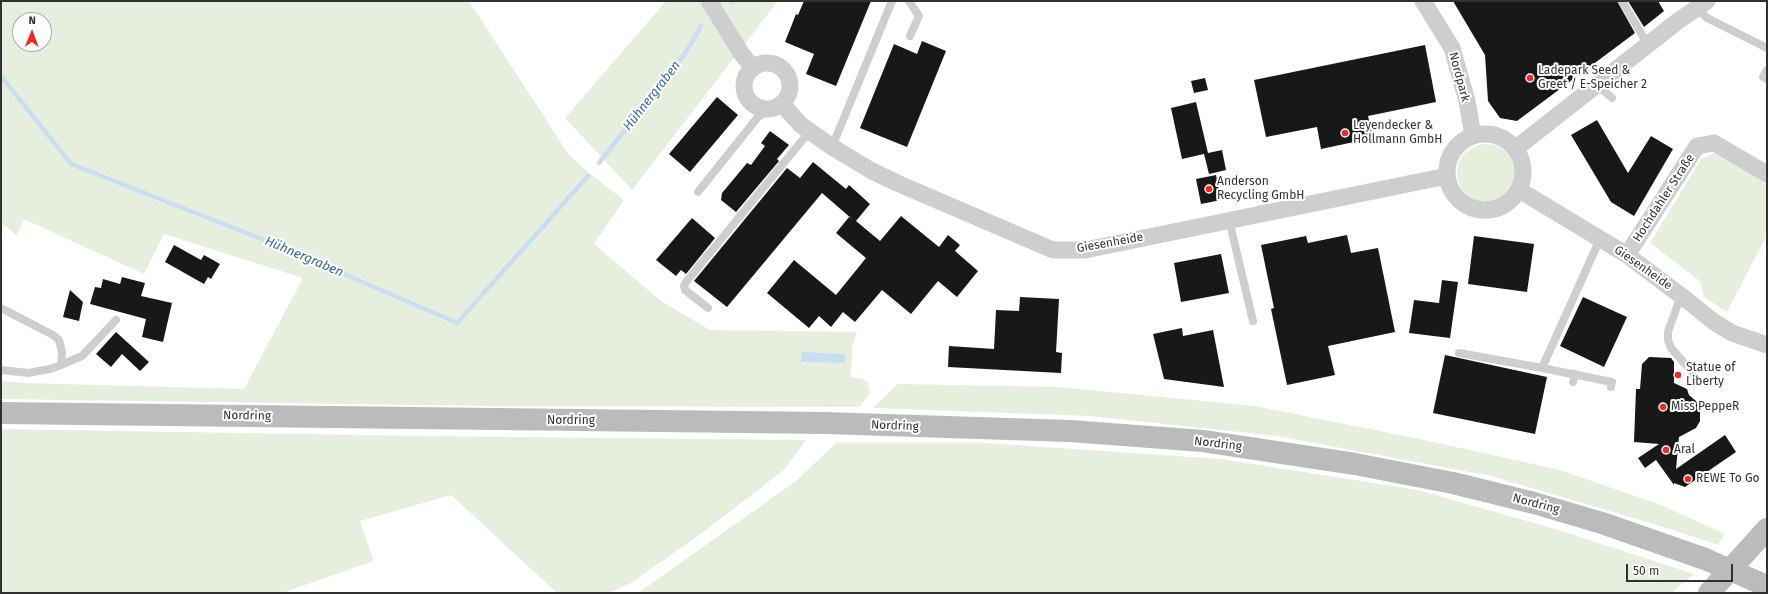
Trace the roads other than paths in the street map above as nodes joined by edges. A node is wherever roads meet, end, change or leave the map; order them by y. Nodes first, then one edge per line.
1 (709, 1) edge
2 (892, 1) edge
3 (909, 1) edge
4 (1423, 1) edge
5 (1622, 1) edge
6 (1702, 5) edge
7 (910, 36) dead end
8 (1648, 45) junction
9 (1767, 48) edge
10 (753, 68) junction
11 (1767, 70) edge
12 (1767, 79) edge
13 (1597, 85) junction
14 (1612, 98) dead end
15 (775, 107) junction
16 (810, 131) junction
17 (1472, 136) junction
18 (832, 147) junction
19 (1515, 149) junction
20 (1767, 174) edge
21 (1448, 176) junction
22 (1519, 190) junction
23 (698, 192) dead end
24 (1229, 220) junction
25 (1600, 239) junction
26 (1627, 255) junction
27 (1681, 295) junction
28 (1, 308) edge
29 (708, 308) dead end
30 (116, 320) dead end
31 (1253, 321) dead end
32 (1767, 346) edge
33 (1459, 353) dead end
34 (61, 365) junction
35 (1542, 368) junction
36 (1, 370) edge
37 (1692, 372) dead end
38 (1611, 387) dead end
39 (1, 412) edge
40 (1767, 529) edge
41 (1760, 583) edge
42 (1710, 593) edge

1 - 10 street
2 - 18 lane
3 - 7 lane
4 - 17 street, Nordpark
5 - 8 lane
6 - 8 street
6 - 9 lane
8 - 13 street
10 - 15 street
10 - 15 street
11 - 12 lane
13 - 14 lane
13 - 19 street
15 - 16 street, Giesenheide
15 - 23 lane
16 - 18 street, Giesenheide
16 - 29 lane
17 - 19 street
17 - 21 street
18 - 24 street, Giesenheide
19 - 22 street
20 - 26 street, Hochdahler Straße
21 - 22 street
21 - 24 street, Giesenheide
22 - 25 street, Giesenheide
24 - 31 lane
25 - 26 street, Giesenheide
25 - 35 lane
26 - 27 street, Giesenheide
27 - 32 street, Giesenheide
27 - 37 lane
28 - 34 lane
30 - 34 lane
33 - 35 lane
34 - 36 lane
35 - 38 lane
39 - 41 main road, Nordring, bridge
40 - 42 main road

